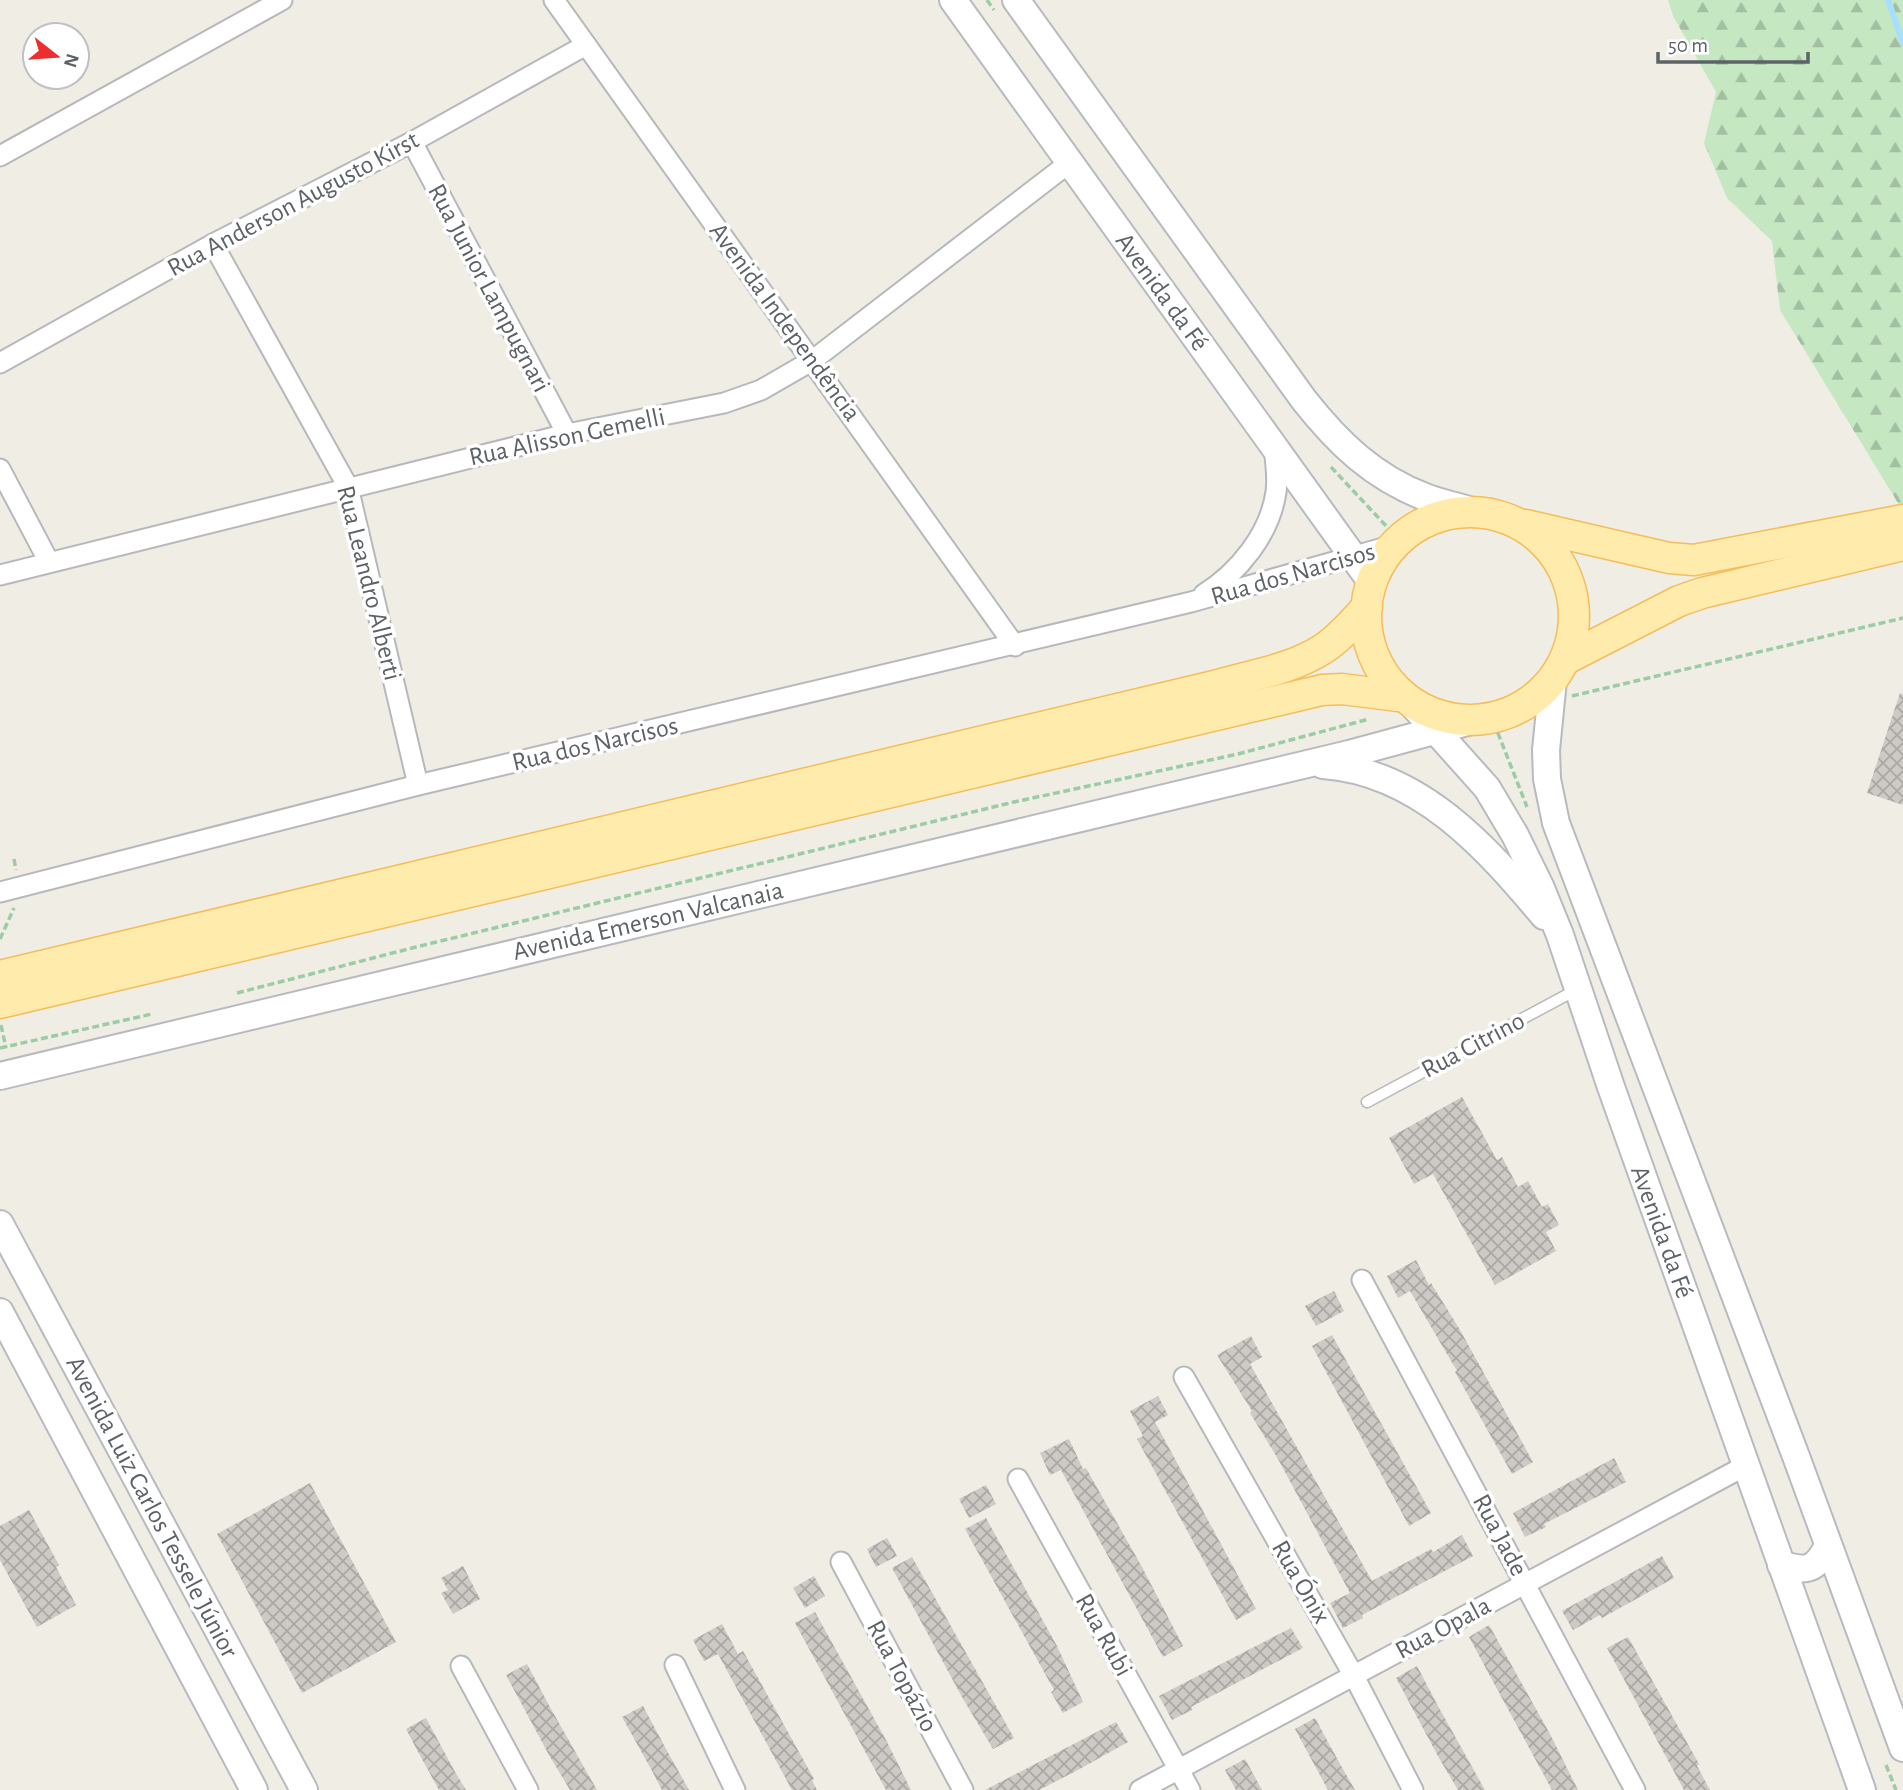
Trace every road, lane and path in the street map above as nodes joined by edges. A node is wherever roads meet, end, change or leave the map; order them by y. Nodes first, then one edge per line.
1 (282, 0) edge
2 (554, 0) edge
3 (953, 0) edge
4 (1016, 0) edge
5 (586, 45) junction
6 (412, 142) junction
7 (0, 156) edge
8 (1069, 163) junction
9 (212, 244) junction
10 (813, 360) junction
11 (0, 363) edge
12 (567, 434) junction
13 (1274, 446) junction
14 (0, 469) edge
15 (348, 487) junction
16 (1472, 511) junction
17 (1903, 520) edge
18 (1520, 523) junction
19 (1394, 545) junction
20 (1903, 545) edge
21 (1353, 556) junction
22 (49, 562) junction
23 (0, 575) edge
24 (1370, 595) junction
25 (1191, 603) junction
26 (1903, 618) edge
27 (1014, 646) junction
28 (1556, 680) junction
29 (1405, 699) junction
30 (1371, 719) dead end
31 (1471, 721) junction
32 (1436, 731) junction
33 (1297, 765) junction
34 (418, 785) junction
35 (0, 892) edge
36 (1560, 935) junction
37 (0, 976) edge
38 (1579, 988) junction
39 (229, 996) dead end
40 (0, 1003) edge
41 (162, 1012) dead end
42 (0, 1048) edge
43 (0, 1076) edge
44 (1367, 1102) dead end
45 (0, 1224) edge
46 (1362, 1280) dead end
47 (0, 1312) edge
48 (1747, 1330) junction
49 (1704, 1348) junction
50 (1184, 1377) dead end
51 (1745, 1466) junction
52 (1018, 1479) dead end
53 (1828, 1546) junction
54 (841, 1562) dead end
55 (1781, 1564) junction
56 (1526, 1583) junction
57 (675, 1665) dead end
58 (461, 1666) dead end
59 (1354, 1676) junction
60 (1903, 1748) edge
61 (1179, 1769) junction
62 (254, 1790) edge
63 (304, 1790) edge
64 (527, 1790) edge
65 (735, 1790) edge
66 (963, 1790) edge
67 (1140, 1790) edge
68 (1190, 1790) edge
69 (1413, 1790) edge
70 (1634, 1790) edge
71 (1861, 1790) edge

1 - 7 street
2 - 5 street, Avenida Independência
3 - 8 main road, Avenida da Fé
4 - 16 main road, Avenida da Fé
5 - 6 street, Rua Anderson Augusto Kirst
5 - 10 street, Avenida Independência
6 - 9 street, Rua Anderson Augusto Kirst
6 - 12 street, Rua Junior Lampugnari
8 - 10 street, Rua Alisson Gemelli
8 - 13 main road, Avenida da Fé
9 - 11 street, Rua Anderson Augusto Kirst
9 - 15 street, Rua Leandro Alberti
10 - 12 street, Rua Alisson Gemelli
10 - 27 street, Avenida Independência
12 - 15 street, Rua Alisson Gemelli
13 - 21 main road, Avenida da Fé
13 - 25 street, Rua dos Narcisos
14 - 22 street
15 - 22 street, Rua Alisson Gemelli
15 - 34 street, Rua Leandro Alberti
16 - 18 main road
16 - 19 main road
17 - 18 main road
18 - 28 main road
19 - 21 street, Rua dos Narcisos
19 - 24 main road
20 - 28 main road
21 - 24 main road, Avenida da Fé
21 - 25 street, Rua dos Narcisos
22 - 23 street, Rua Alisson Gemelli
24 - 29 main road
24 - 37 main road
25 - 27 street, Rua dos Narcisos
26 - 28 path
27 - 34 street, Rua dos Narcisos
28 - 31 main road
28 - 48 main road, Avenida da Fé
29 - 31 main road
29 - 32 main road, Avenida da Fé
29 - 40 main road
30 - 39 path
31 - 32 main road
32 - 33 main road
32 - 36 main road, Avenida da Fé
33 - 36 main road
33 - 43 main road, Avenida Emerson Valcanaia
34 - 35 street, Rua dos Narcisos
36 - 38 main road, Avenida da Fé
38 - 44 lane, Rua Citrino
38 - 49 main road, Avenida da Fé
41 - 42 path
45 - 63 main road, Avenida Luiz Carlos Tessele Júnior
46 - 56 street, Rua Jade
47 - 62 main road, Avenida Luiz Carlos Tessele Júnior
48 - 49 main road
48 - 53 main road, Avenida da Fé
49 - 51 main road, Avenida da Fé
50 - 59 street, Rua Ónix
51 - 55 main road, Avenida da Fé
51 - 56 street, Rua Opala
52 - 61 street, Rua Rubi
53 - 55 main road
53 - 60 main road, Avenida da Fé
54 - 66 street, Rua Topázio
55 - 71 main road, Avenida da Fé
56 - 59 street, Rua Opala
56 - 70 street, Rua Jade
57 - 65 street
58 - 64 street
59 - 61 street, Rua Opala
59 - 69 street, Rua Ónix
61 - 67 street, Rua Opala
61 - 68 street, Rua Rubi

